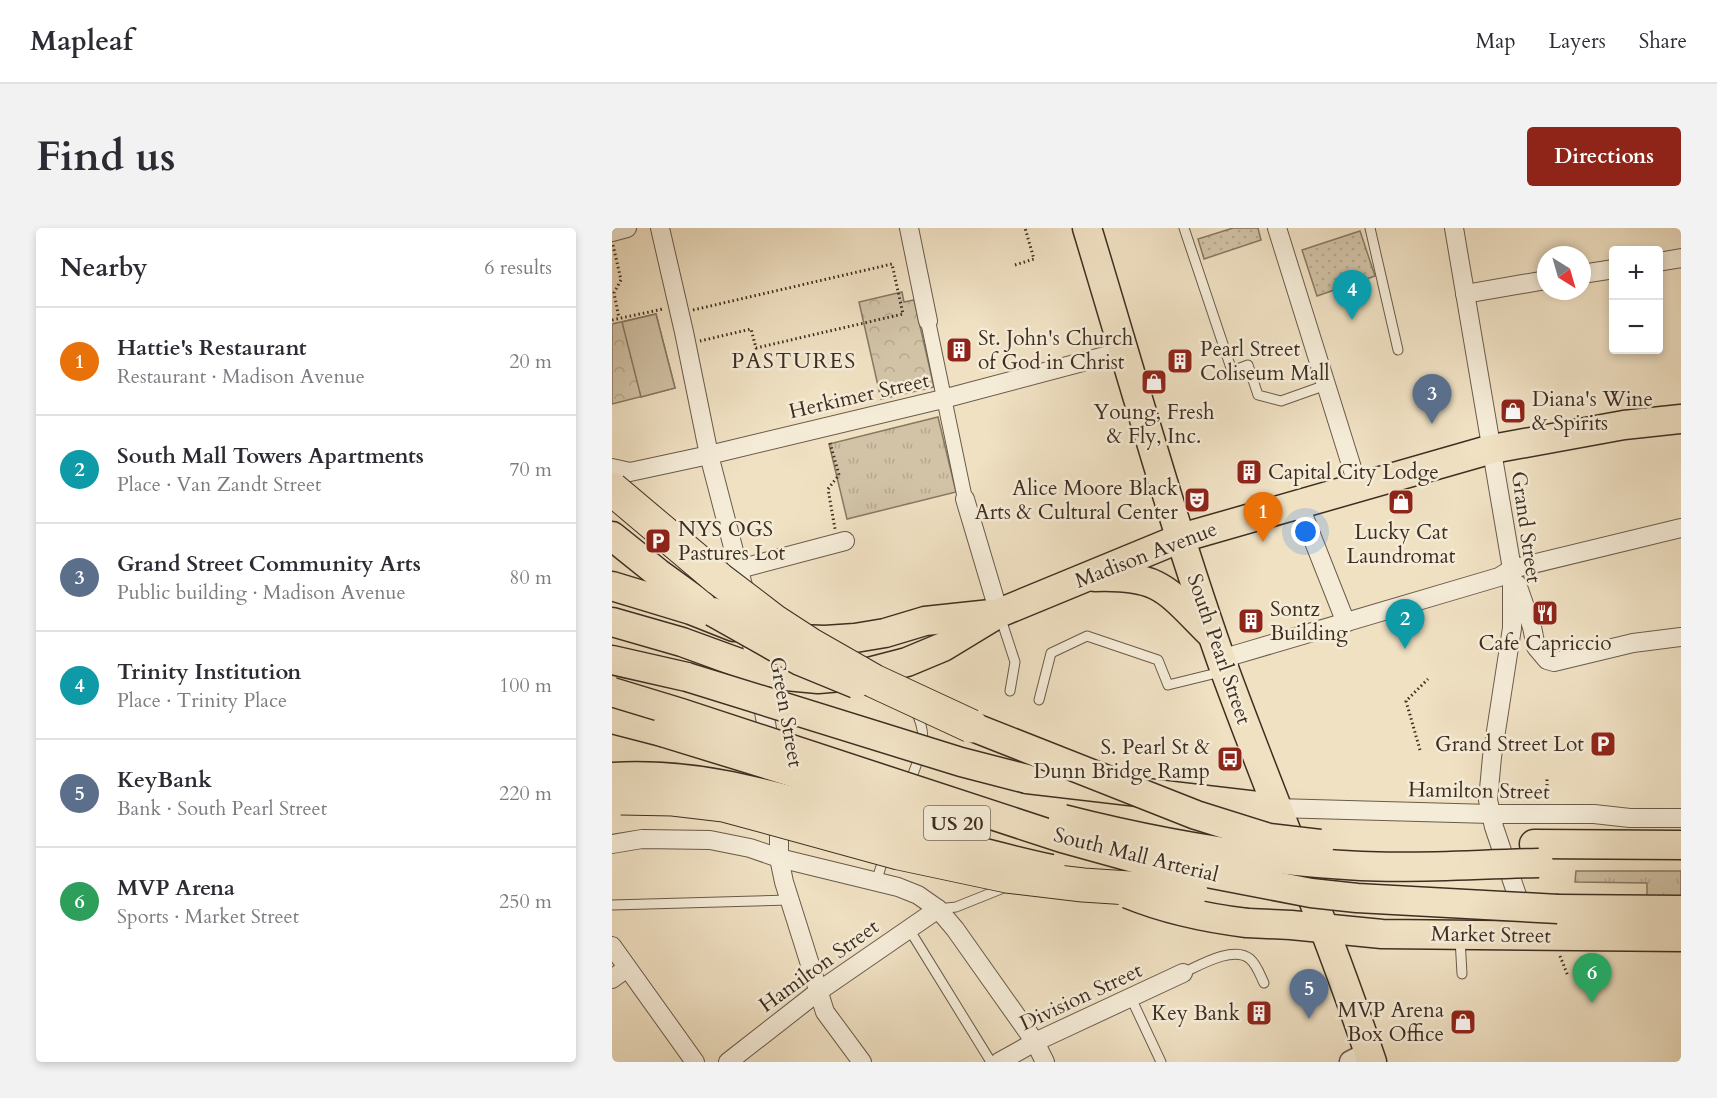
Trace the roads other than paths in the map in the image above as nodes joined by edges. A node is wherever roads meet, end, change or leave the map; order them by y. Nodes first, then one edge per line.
1 (627, 228) edge
2 (660, 228) edge
3 (909, 228) edge
4 (1087, 228) edge
5 (1184, 228) edge
6 (1277, 228) edge
7 (1370, 228) edge
8 (1454, 228) edge
9 (612, 231) edge
10 (1681, 258) edge
11 (1663, 261) edge
12 (1609, 270) edge
13 (1591, 273) edge
14 (1537, 282) edge
15 (1465, 294) junction
16 (928, 321) joint
17 (1398, 350) dead end
18 (1124, 351) junction
19 (1326, 385) junction
20 (943, 399) junction
21 (1681, 418) edge
22 (1492, 449) junction
23 (709, 455) junction
24 (612, 468) edge
25 (1358, 487) junction
26 (612, 489) edge
27 (965, 499) joint
28 (1299, 504) junction
29 (1681, 528) edge
30 (612, 536) edge
31 (1181, 538) junction
32 (842, 542) road end
33 (1512, 568) junction
34 (739, 569) junction
35 (1087, 577) junction
36 (612, 585) edge
37 (999, 613) junction
38 (612, 622) edge
39 (1346, 623) junction
40 (750, 633) junction
41 (1681, 637) edge
42 (1220, 656) junction
43 (612, 660) edge
44 (756, 669) junction
45 (884, 670) junction
46 (612, 680) edge
47 (1010, 691) dead end
48 (612, 692) edge
49 (1039, 700) dead end
50 (612, 718) edge
51 (971, 726) junction
52 (617, 788) edge
53 (1276, 808) junction
54 (1491, 814) junction
55 (1681, 818) edge
56 (612, 844) edge
57 (1681, 845) edge
58 (1537, 853) junction
59 (779, 858) junction
60 (1681, 863) edge
61 (1023, 881) dead end
62 (876, 882) junction
63 (1191, 892) joint
64 (790, 900) junction
65 (612, 905) edge
66 (938, 909) junction
67 (1557, 909) junction
68 (1681, 910) edge
69 (909, 929) junction
70 (1325, 929) junction
71 (1460, 935) junction
72 (1530, 936) junction
73 (1674, 940) edge
74 (612, 946) edge
75 (627, 968) junction
76 (1183, 973) joint
77 (1462, 974) dead end
78 (612, 979) edge
79 (1264, 984) dead end
80 (819, 991) junction
81 (1131, 998) junction
82 (1035, 1042) junction
83 (1364, 1059) edge
84 (695, 1062) edge
85 (728, 1062) edge
86 (862, 1062) edge
87 (992, 1062) edge
88 (999, 1062) edge
89 (1045, 1062) edge
90 (1161, 1062) edge

1 - 9 street
2 - 23 street, Green Street
3 - 16 street
4 - 18 main road, South Pearl Street
5 - 19 lane
6 - 19 street
7 - 17 lane
8 - 15 street, Grand Street
10 - 11 street
12 - 13 street
14 - 15 street
15 - 22 street, Grand Street
16 - 20 street
18 - 20 street, Herkimer Street
18 - 31 main road, South Pearl Street
19 - 25 street
20 - 23 street, Herkimer Street
20 - 27 street
21 - 22 main road, Madison Avenue
22 - 25 main road, Madison Avenue
22 - 33 street, Grand Street
23 - 24 street, Herkimer Street
23 - 34 street, Green Street
25 - 28 main road, Madison Avenue
26 - 51 highway, bridge
27 - 37 street
28 - 31 main road, Madison Avenue
28 - 39 street
29 - 33 street
30 - 51 main road, bridge
31 - 35 main road, Madison Avenue
31 - 42 main road, South Pearl Street
32 - 34 street
33 - 39 street
33 - 41 street
33 - 54 street, Grand Street
34 - 40 street, Green Street
35 - 37 main road, Madison Avenue
35 - 42 main road
36 - 40 main road, Madison Avenue
37 - 40 main road, Madison Avenue
37 - 45 main road, Madison Avenue
37 - 47 lane
38 - 44 main road, Madison Avenue
39 - 42 street
40 - 44 street, Green Street
42 - 49 lane
42 - 53 main road, South Pearl Street
43 - 53 main road, bridge
44 - 45 main road, Madison Avenue
44 - 59 street, Green Street
45 - 62 lane
46 - 58 main road, South Mall Arterial, bridge
48 - 67 main road, South Mall Arterial, bridge
50 - 70 main road, US 20, bridge
51 - 58 main road, bridge
52 - 63 highway, bridge
53 - 54 street, Hamilton Street
53 - 70 main road, South Pearl Street
54 - 55 street, Hamilton Street
54 - 72 street, Grand Street
56 - 59 street
57 - 58 main road
58 - 60 main road, South Mall Arterial
59 - 62 street
59 - 64 street, Green Street
61 - 66 lane
62 - 66 street
63 - 67 main road, bridge
64 - 65 lane
64 - 80 street, Green Street
66 - 69 street, Hamilton Street
66 - 82 street
67 - 68 main road, South Mall Arterial
69 - 80 street, Hamilton Street
69 - 87 lane
70 - 71 main road, Market Street
70 - 83 main road, South Pearl Street
71 - 72 main road, Market Street
71 - 77 lane
72 - 73 main road, Market Street
74 - 75 street
75 - 78 street
75 - 84 street
76 - 79 lane
76 - 81 street, Division Street
80 - 85 street, Hamilton Street
80 - 86 street, Green Street
81 - 82 street, Division Street
81 - 90 lane
82 - 88 street, Division Street
82 - 89 street

